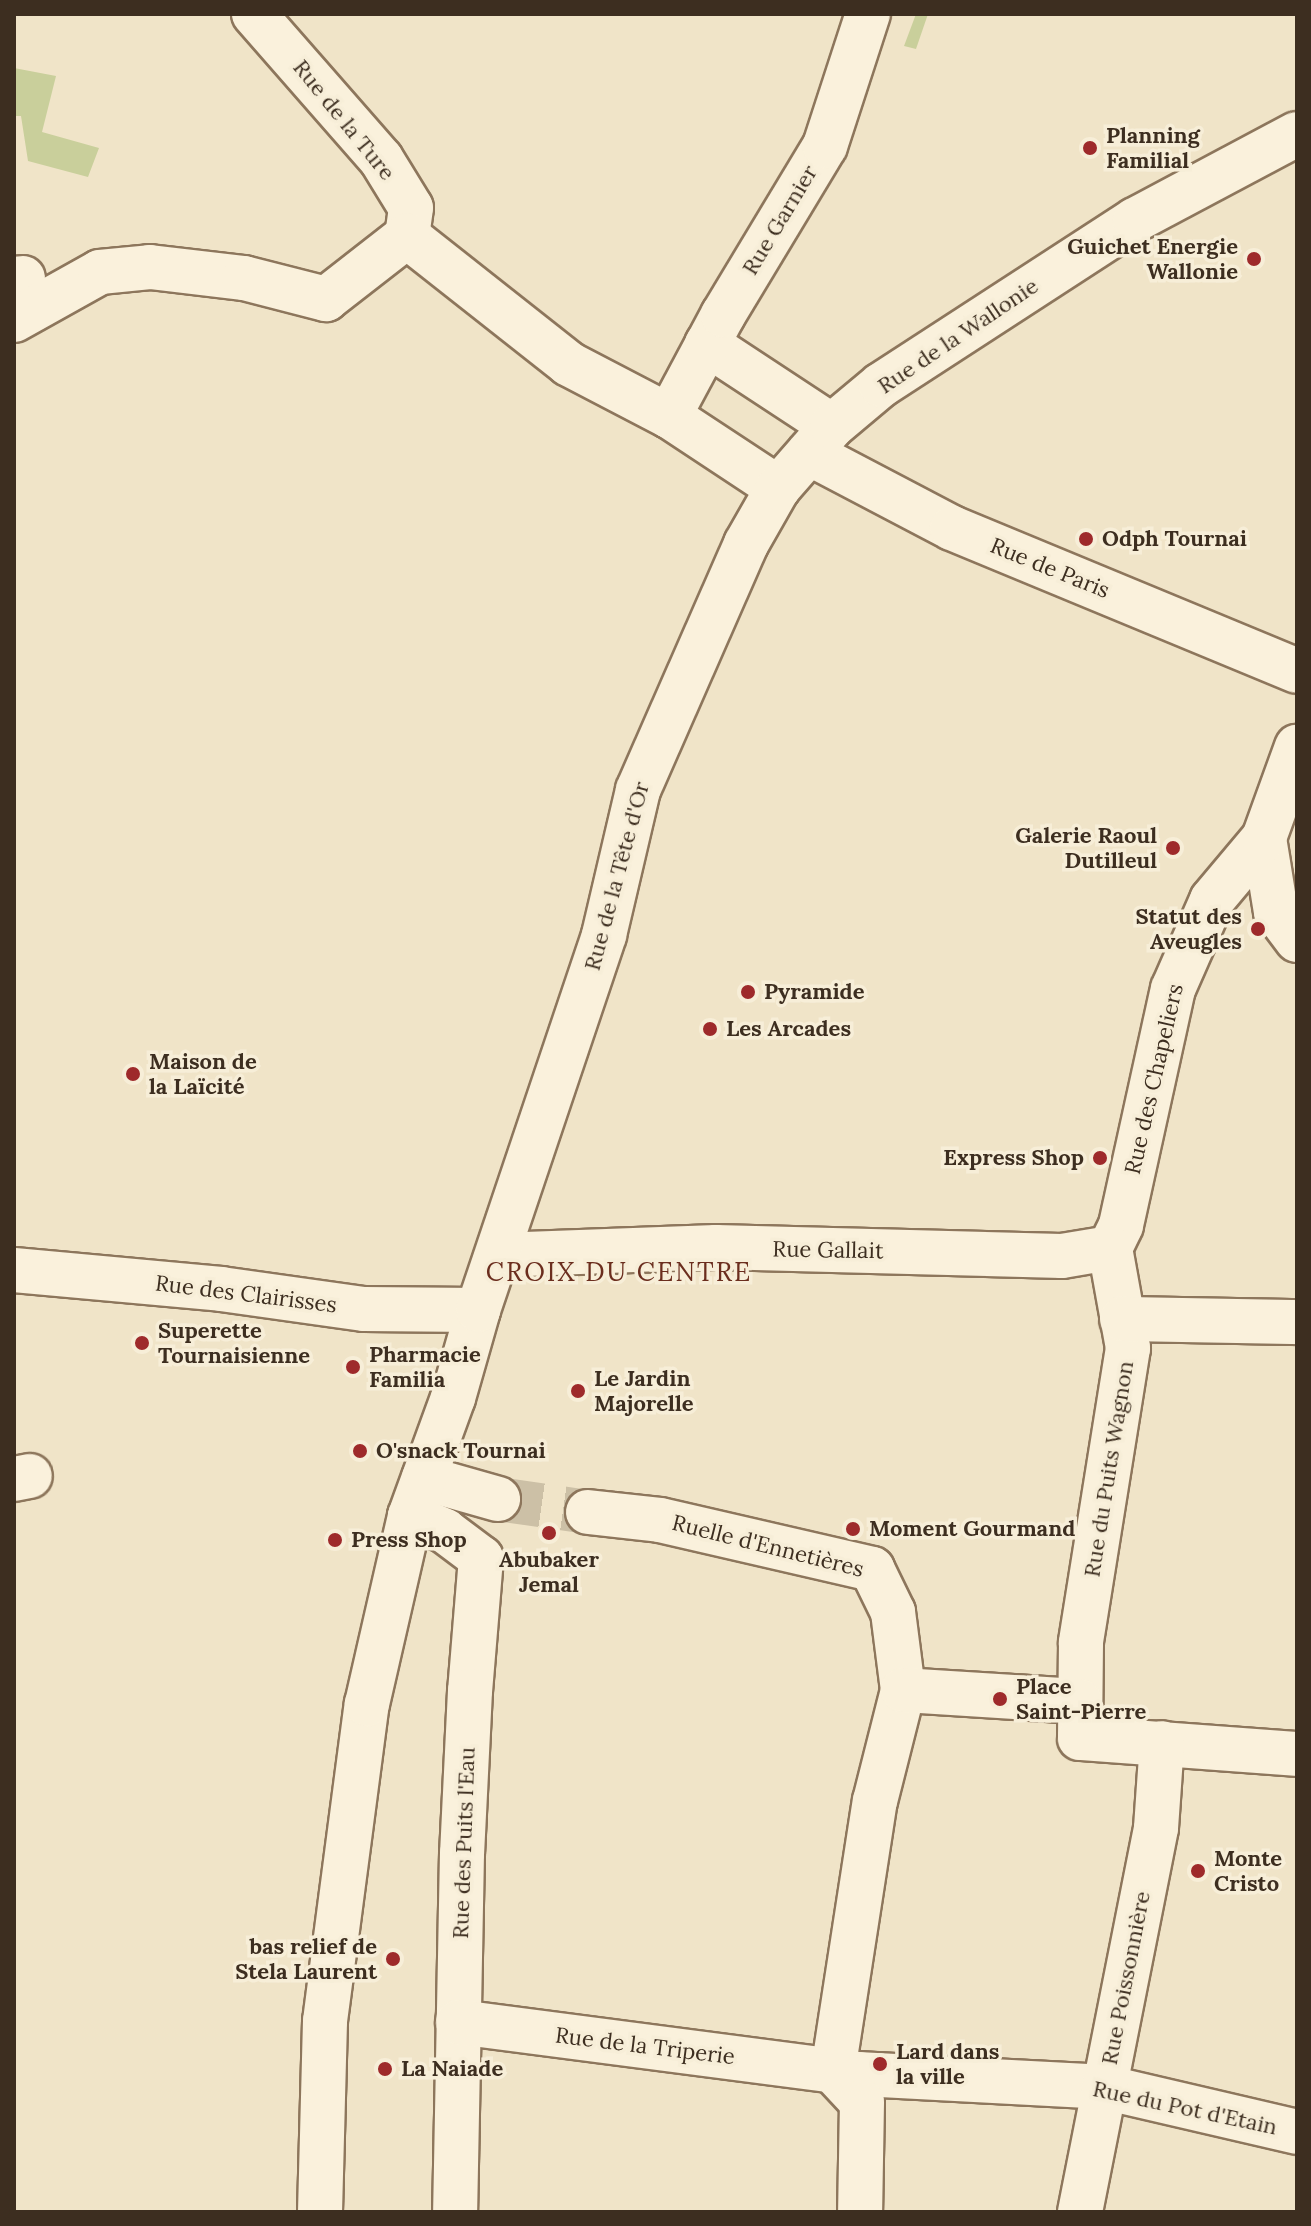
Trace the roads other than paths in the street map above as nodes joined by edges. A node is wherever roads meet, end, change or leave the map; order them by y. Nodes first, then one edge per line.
1 (860, 16) edge
2 (272, 20) edge
3 (1297, 134) edge
4 (407, 236) junction
5 (14, 320) edge
6 (707, 344) junction
7 (669, 416) junction
8 (820, 439) junction
9 (778, 488) junction
10 (1297, 671) edge
11 (1297, 747) edge
12 (1264, 838) junction
13 (1297, 940) edge
14 (1110, 1248) junction
15 (498, 1255) junction
16 (14, 1270) edge
17 (478, 1310) junction
18 (1122, 1319) junction
19 (1297, 1322) edge
20 (417, 1497) junction
21 (498, 1499) tunnel mouth
22 (588, 1512) tunnel mouth
23 (903, 1690) junction
24 (1080, 1701) junction
25 (1148, 1742) junction
26 (1297, 1754) edge
27 (458, 2022) junction
28 (833, 2071) junction
29 (1104, 2087) junction
30 (1297, 2132) edge
31 (321, 2203) edge
32 (455, 2212) edge
33 (860, 2212) edge
34 (1080, 2212) edge

1 - 6 street, Rue Garnier
2 - 4 street, Rue de la Ture
3 - 8 street, Rue de la Wallonie
4 - 5 street
4 - 7 street
6 - 7 street, Rue Garnier
6 - 8 street, Rue de Paris
7 - 9 street
8 - 9 street, Rue de la Tête d'Or
8 - 10 street, Rue de Paris
9 - 15 street, Rue de la Tête d'Or
11 - 12 street, Rue des Chapeliers
12 - 13 street
12 - 14 street, Rue des Chapeliers
14 - 15 street, Rue Gallait
14 - 18 street, Rue du Puits Wagnon
15 - 17 street, Rue de la Tête d'Or
16 - 17 street, Rue des Clairisses
17 - 20 street
18 - 19 street
18 - 24 street, Rue du Puits Wagnon
20 - 21 street
20 - 27 street, Rue des Puits l'Eau
20 - 31 street
22 - 23 street, Ruelle d'Ennetières
23 - 24 street
23 - 28 street
24 - 25 street
25 - 26 street
25 - 29 street, Rue Poissonnière
27 - 28 street, Rue de la Triperie
27 - 32 street, Rue des Puits l'Eau
28 - 29 street, Rue du Pot d'Etain
28 - 33 street
29 - 30 street, Rue du Pot d'Etain
29 - 34 street, Rue Poissonnière

